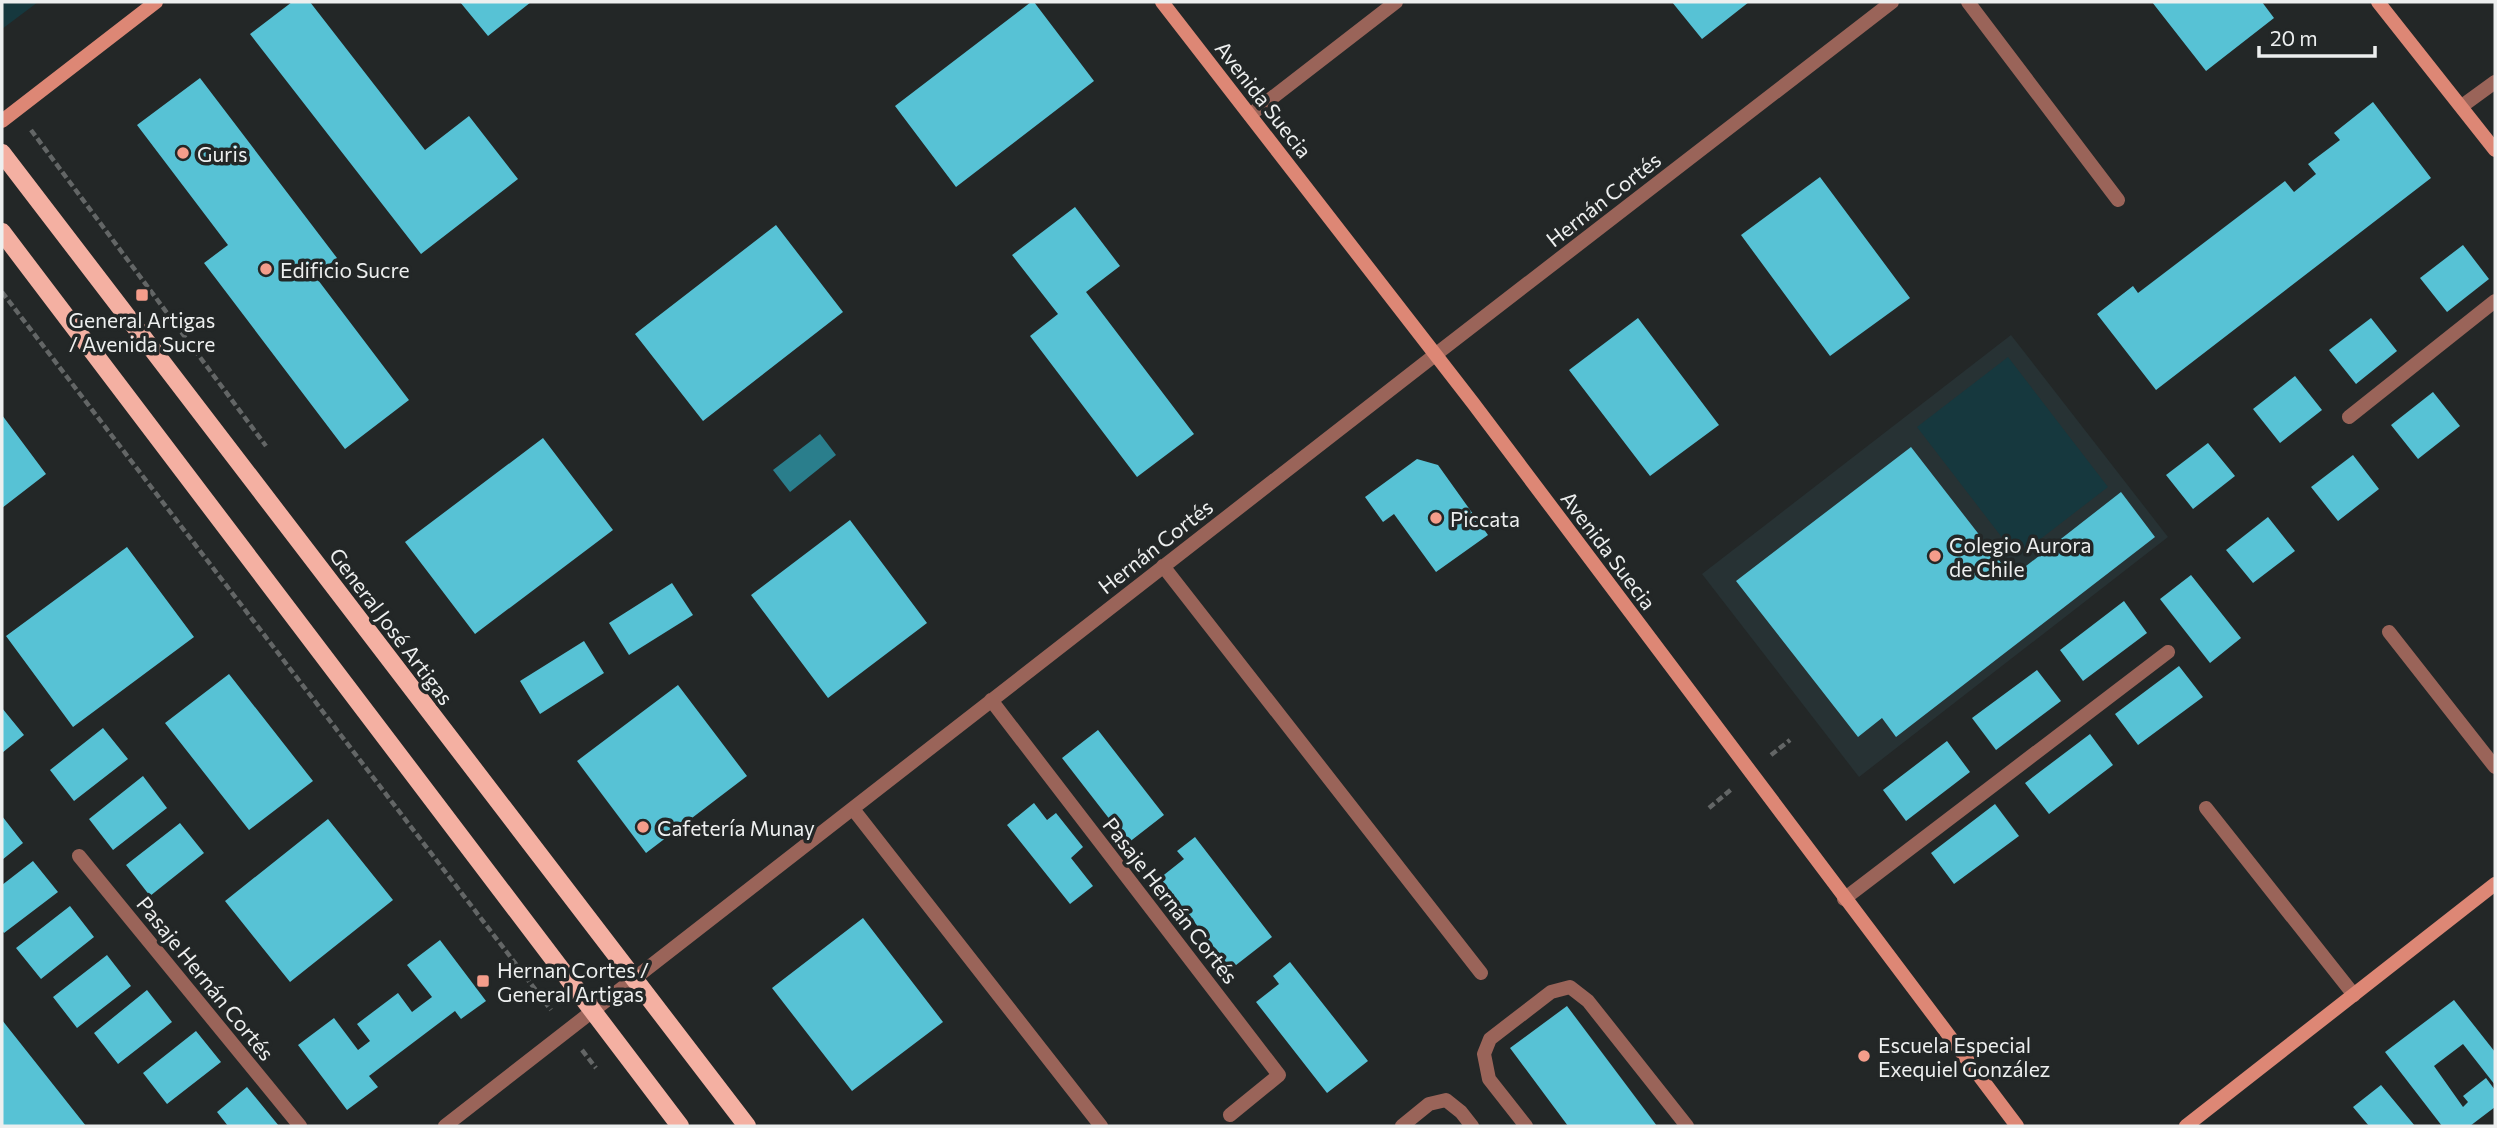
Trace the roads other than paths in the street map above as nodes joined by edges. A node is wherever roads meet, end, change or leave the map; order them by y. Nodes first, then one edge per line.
1 (156, 2) edge
2 (1163, 2) edge
3 (1396, 2) edge
4 (1892, 2) edge
5 (1968, 2) edge
6 (2378, 2) edge
7 (2495, 82) edge
8 (2462, 106) junction
9 (1250, 116) junction
10 (2, 121) edge
11 (2495, 150) edge
12 (2, 153) edge
13 (2118, 200) dead end
14 (2, 232) edge
15 (2495, 301) edge
16 (1435, 355) junction
17 (2349, 417) dead end
18 (1163, 566) junction
19 (2389, 632) dead end
20 (2168, 652) dead end
21 (991, 700) junction
22 (2495, 767) edge
23 (2206, 808) dead end
24 (853, 809) junction
25 (79, 856) dead end
26 (2495, 884) edge
27 (1844, 899) junction
28 (1481, 973) dead end
29 (635, 980) junction
30 (2354, 995) junction
31 (592, 1013) junction
32 (1230, 1115) dead end
33 (300, 1126) edge
34 (445, 1126) edge
35 (680, 1126) edge
36 (747, 1126) edge
37 (1101, 1126) edge
38 (1402, 1126) edge
39 (1472, 1126) edge
40 (1527, 1126) edge
41 (1687, 1126) edge
42 (2017, 1126) edge
43 (2186, 1126) edge

1 - 10 street
2 - 9 street, Avenida Suecia
3 - 9 street
4 - 16 street, Hernán Cortés
5 - 13 street
6 - 8 street
7 - 8 street
8 - 11 street
9 - 16 street, Avenida Suecia
12 - 29 main road, General José Artigas
14 - 31 main road
15 - 17 street
16 - 18 street, Hernán Cortés
16 - 27 street, Avenida Suecia
18 - 21 street, Hernán Cortés
18 - 28 street
19 - 22 street
20 - 27 street
21 - 24 street, Hernán Cortés
21 - 32 street, Pasaje Hernán Cortés
23 - 30 street
24 - 29 street, Hernán Cortés
24 - 37 street
25 - 33 street, Pasaje Hernán Cortés
26 - 30 street
27 - 42 street, Avenida Suecia
29 - 31 street, Hernán Cortés
29 - 36 main road, General José Artigas
30 - 43 street
31 - 34 street, Hernán Cortés
31 - 35 main road
38 - 39 street
40 - 41 street

